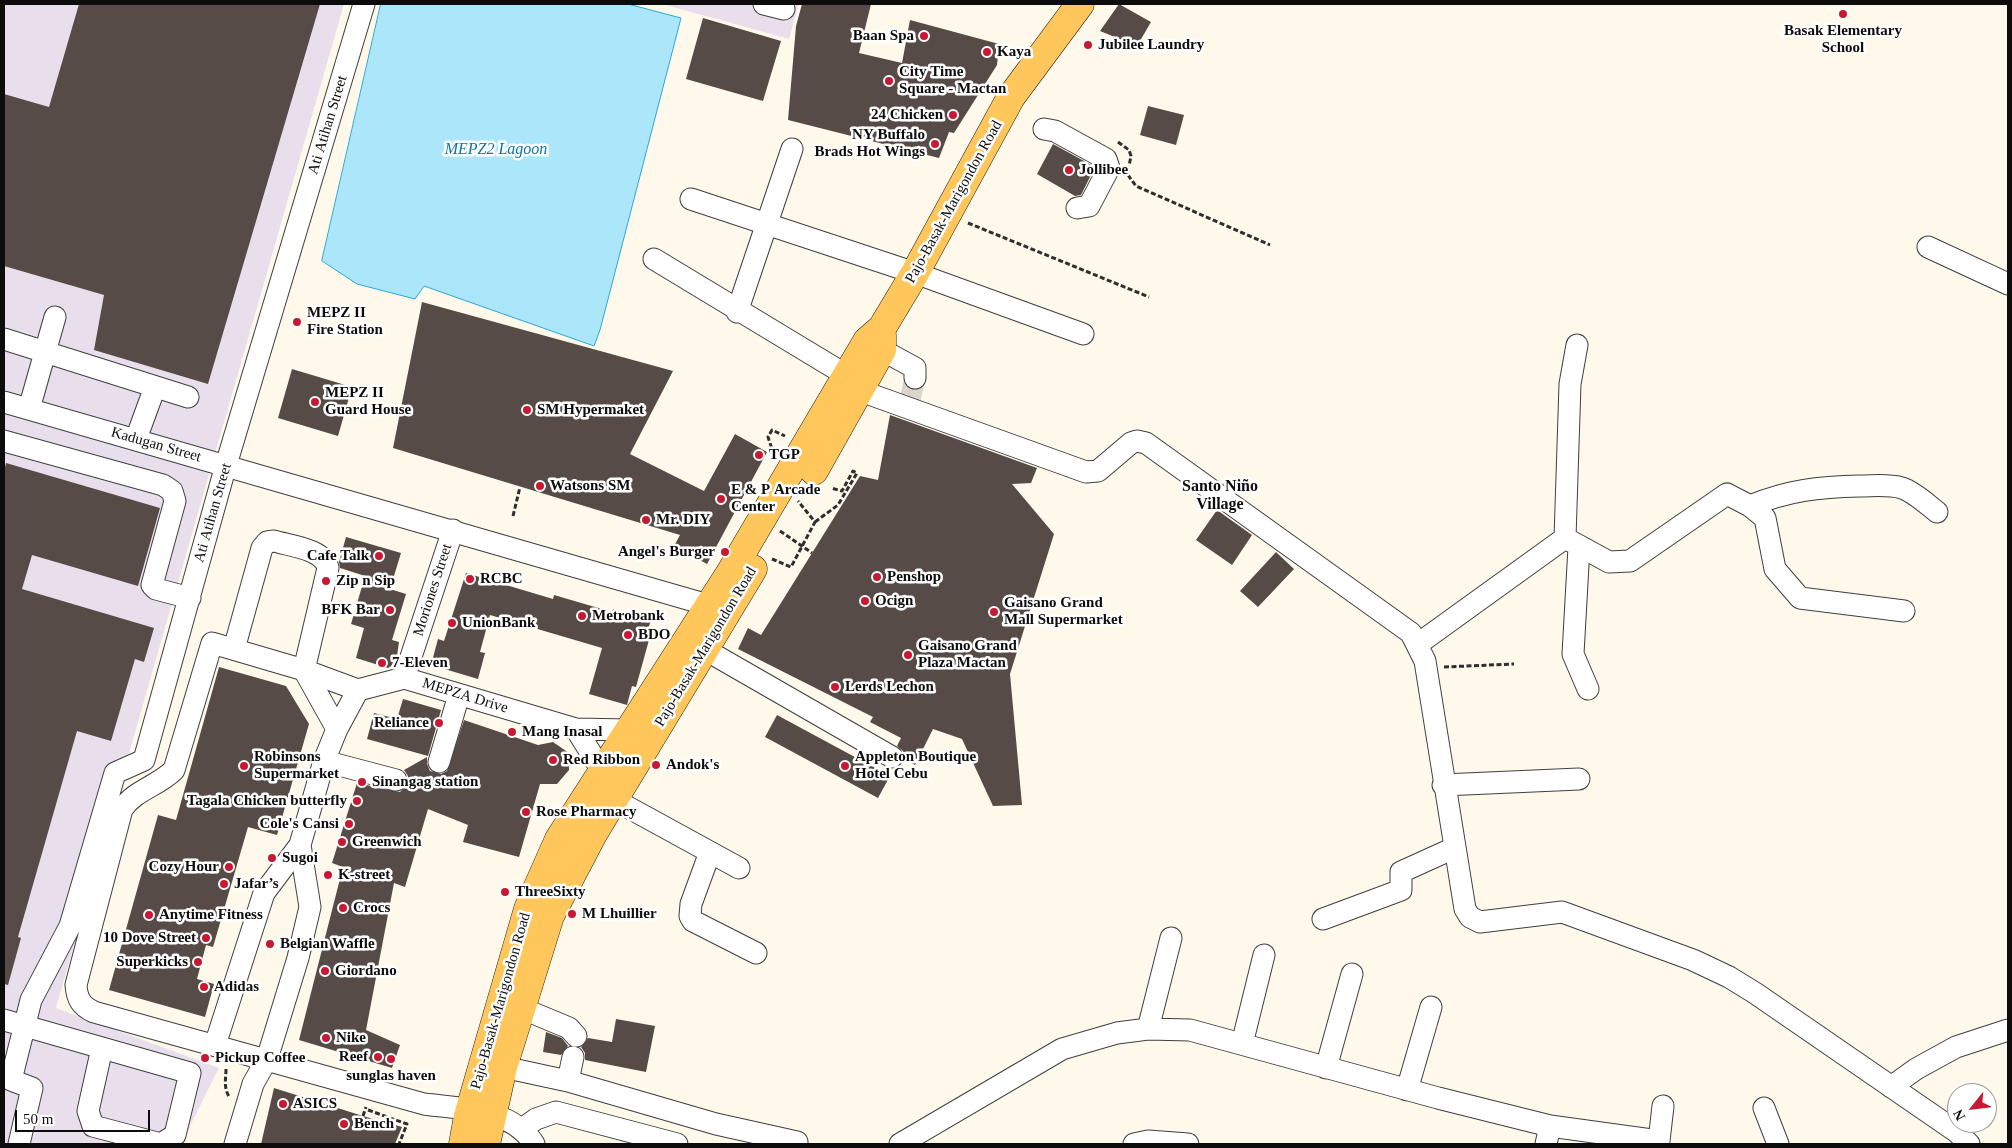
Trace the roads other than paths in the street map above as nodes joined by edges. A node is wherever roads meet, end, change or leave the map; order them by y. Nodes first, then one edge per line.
1 (364, 4) edge
2 (1080, 4) edge
3 (1044, 129) dead end
4 (792, 150) dead end
5 (691, 199) dead end
6 (1077, 208) dead end
7 (767, 224) junction
8 (1928, 247) dead end
9 (654, 259) dead end
10 (915, 273) junction
11 (2008, 284) edge
12 (737, 312) junction
13 (55, 317) dead end
14 (1083, 334) dead end
15 (4, 339) edge
16 (882, 339) junction
17 (1577, 345) dead end
18 (45, 351) junction
19 (915, 378) tunnel mouth
20 (853, 383) junction
21 (155, 387) junction
22 (188, 397) dead end
23 (4, 402) edge
24 (28, 409) junction
25 (136, 439) junction
26 (4, 441) edge
27 (226, 465) junction
28 (1750, 506) junction
29 (1938, 512) dead end
30 (453, 530) junction
31 (1572, 543) junction
32 (190, 598) junction
33 (708, 605) junction
34 (1904, 611) dead end
35 (234, 649) junction
36 (704, 649) junction
37 (1421, 653) junction
38 (304, 670) junction
39 (404, 678) junction
40 (1588, 689) dead end
41 (358, 690) junction
42 (459, 695) junction
43 (336, 729) junction
44 (576, 729) junction
45 (628, 730) junction
46 (892, 757) dead end
47 (324, 761) junction
48 (439, 762) dead end
49 (602, 771) junction
50 (1579, 779) dead end
51 (396, 780) dead end
52 (1443, 785) junction
53 (613, 799) junction
54 (300, 845) junction
55 (1454, 848) junction
56 (710, 852) junction
57 (739, 868) dead end
58 (1323, 919) dead end
59 (1171, 938) dead end
60 (756, 953) dead end
61 (1264, 955) dead end
62 (1352, 974) dead end
63 (1431, 1007) dead end
64 (521, 1008) junction
65 (4, 1020) edge
66 (25, 1026) junction
67 (1148, 1029) junction
68 (2008, 1030) edge
69 (576, 1036) dead end
70 (207, 1043) junction
71 (1242, 1044) junction
72 (102, 1048) junction
73 (573, 1058) dead end
74 (267, 1059) junction
75 (494, 1064) junction
76 (1326, 1068) junction
77 (7, 1078) edge
78 (568, 1082) junction
79 (1891, 1087) junction
80 (1407, 1090) junction
81 (1663, 1106) dead end
82 (1764, 1108) dead end
83 (482, 1112) junction
84 (1548, 1135) edge
85 (528, 1137) edge
86 (797, 1142) dead end
87 (19, 1144) edge
88 (235, 1144) edge
89 (463, 1144) edge
90 (486, 1144) edge
91 (677, 1144) edge
92 (900, 1144) edge
93 (1134, 1144) edge
94 (1188, 1144) edge
95 (1778, 1144) edge
96 (1970, 1144) edge

1 - 27 street, Ati Atihan Street
2 - 10 main road, Pajo-Basak-Marigondon Road
3 - 6 street
4 - 7 street
5 - 7 street
7 - 10 street
7 - 12 street
8 - 11 street
9 - 12 street
10 - 14 street
10 - 16 main road, Pajo-Basak-Marigondon Road
12 - 20 street
13 - 18 street
15 - 18 street
16 - 19 street
16 - 20 main road, Pajo-Basak-Marigondon Road
17 - 31 street
18 - 21 street
18 - 24 street
20 - 33 main road, Pajo-Basak-Marigondon Road
20 - 36 main road, Pajo-Basak-Marigondon Road
20 - 37 street
21 - 22 street
21 - 25 street
23 - 24 street, Kadugan Street
24 - 25 street, Kadugan Street
25 - 27 street, Kadugan Street
26 - 32 street
27 - 30 street, Kadugan Street
27 - 32 street, Ati Atihan Street
28 - 29 street
28 - 31 street
28 - 34 street
30 - 33 street
30 - 39 street, Moriones Street
31 - 37 street
31 - 40 street
32 - 66 street, Ati Atihan Street
33 - 45 main road, Pajo-Basak-Marigondon Road
35 - 38 street
35 - 38 street
35 - 70 street
36 - 46 street
36 - 53 main road, Pajo-Basak-Marigondon Road
37 - 52 street
38 - 41 street
38 - 43 street
39 - 41 street, MEPZA Drive
39 - 42 street, MEPZA Drive
41 - 43 street
42 - 44 street, MEPZA Drive
42 - 48 street
43 - 47 street
44 - 45 street, MEPZA Drive
44 - 49 street
45 - 49 main road, Pajo-Basak-Marigondon Road
47 - 51 street
47 - 54 street
49 - 75 main road, Pajo-Basak-Marigondon Road
50 - 52 street
52 - 55 street
53 - 56 street
53 - 64 main road, Pajo-Basak-Marigondon Road
54 - 70 street
54 - 74 street
55 - 58 street
55 - 79 street
56 - 57 street
56 - 60 street
59 - 67 street
61 - 71 street
62 - 76 street
63 - 80 street
64 - 69 street
64 - 75 main road, Pajo-Basak-Marigondon Road
65 - 66 street
66 - 72 street
66 - 77 street
67 - 71 street
67 - 92 street
68 - 79 street
70 - 74 street
71 - 76 street
72 - 72 street
73 - 78 street
74 - 83 street
74 - 88 street
75 - 78 street
75 - 83 main road, Pajo-Basak-Marigondon Road
76 - 80 street
77 - 87 street
78 - 86 street
79 - 96 street
80 - 84 street
81 - 84 street
82 - 95 street
83 - 85 street
83 - 89 main road, Pajo-Basak-Marigondon Road
83 - 90 main road, Pajo-Basak-Marigondon Road
85 - 91 street
93 - 94 street

